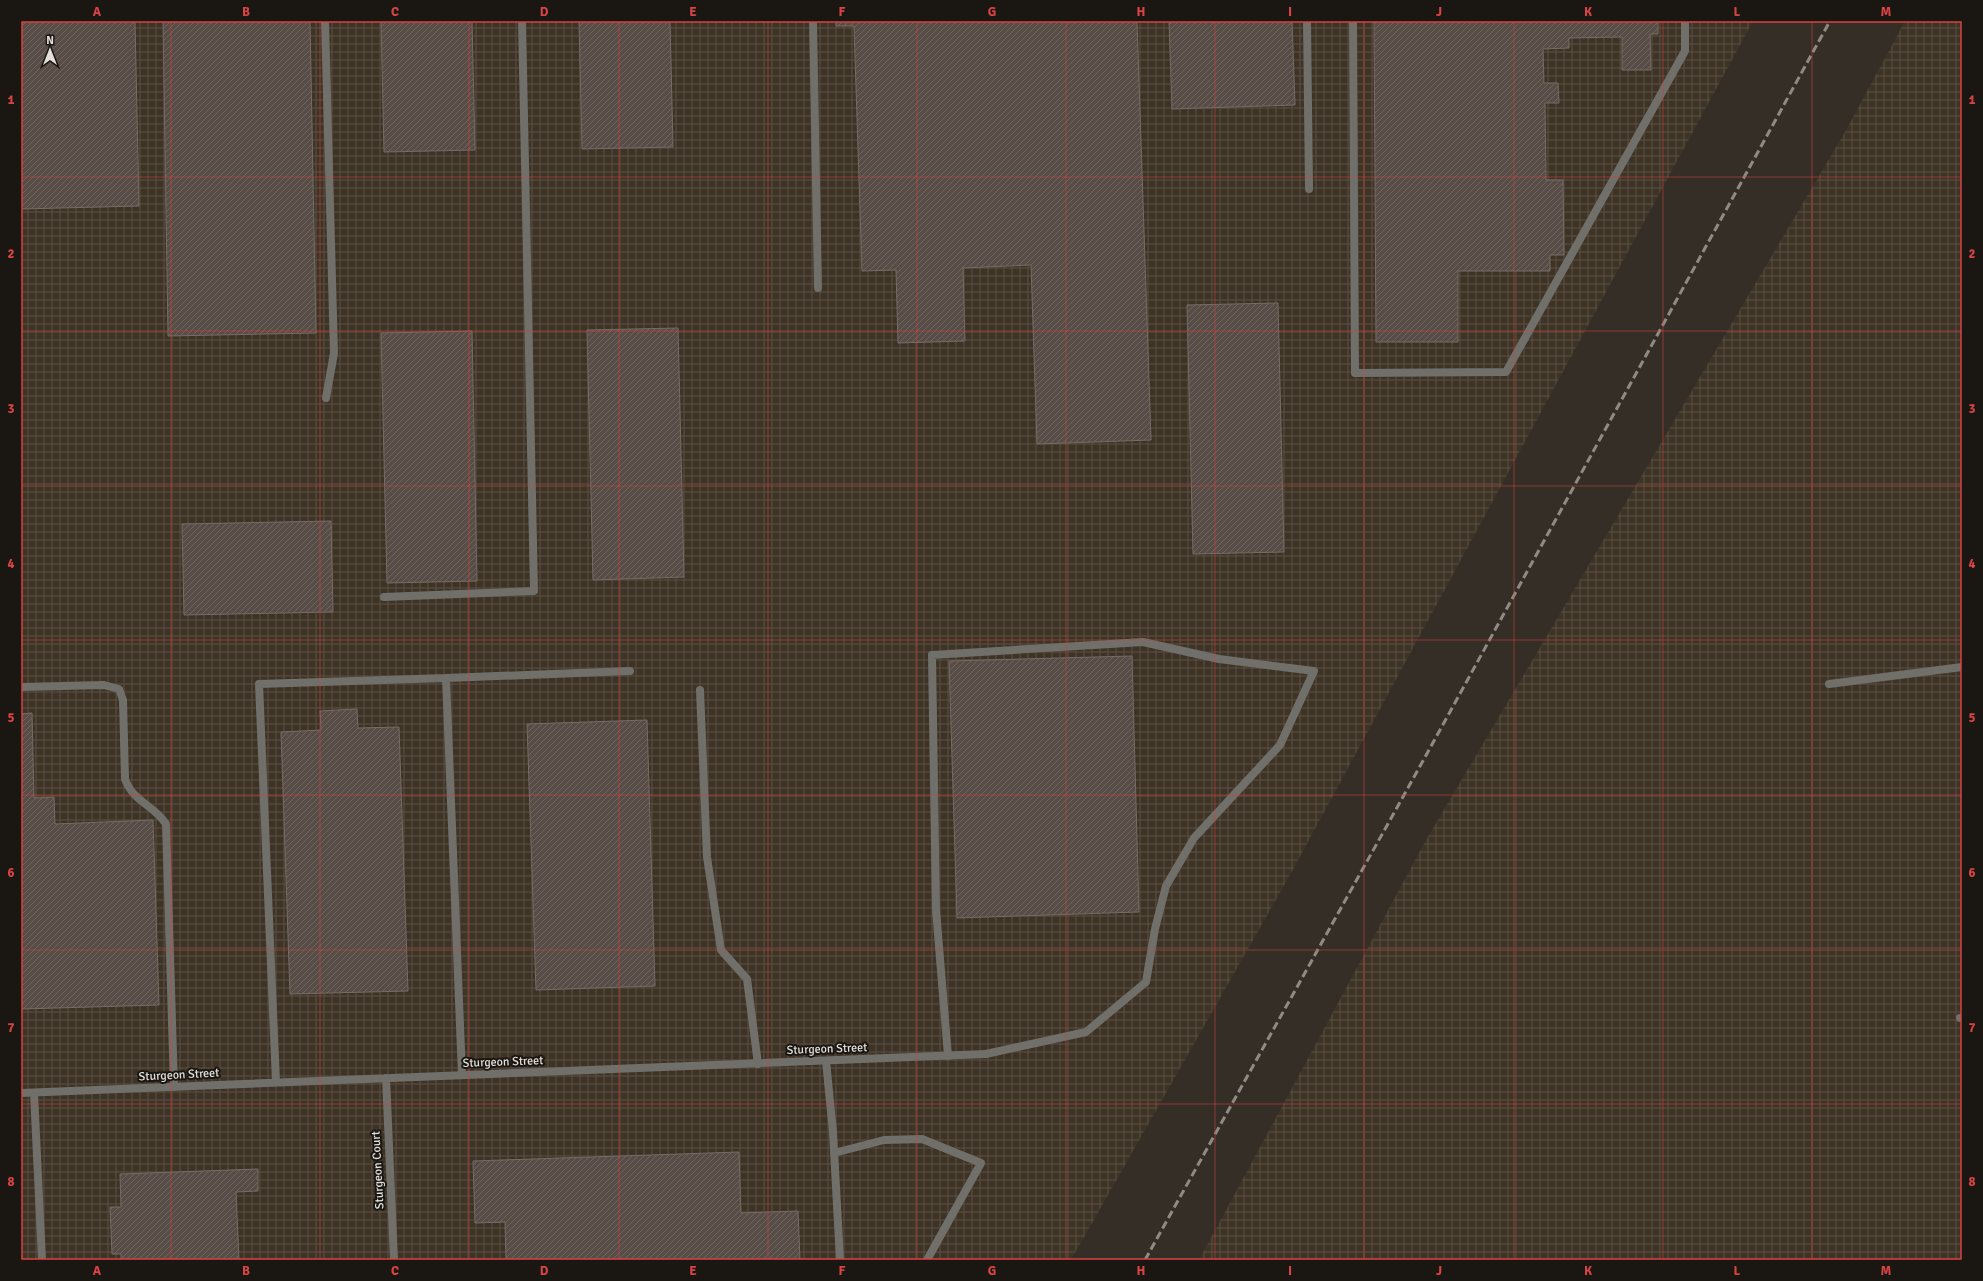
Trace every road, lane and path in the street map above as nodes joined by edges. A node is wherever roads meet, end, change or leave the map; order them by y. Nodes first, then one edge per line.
1 (325, 21) edge
2 (522, 21) edge
3 (813, 21) edge
4 (1307, 21) edge
5 (1353, 21) edge
6 (1685, 21) edge
7 (1309, 189) dead end
8 (818, 288) dead end
9 (326, 398) dead end
10 (384, 597) dead end
11 (1962, 667) edge
12 (630, 671) dead end
13 (446, 678) junction
14 (1829, 684) dead end
15 (21, 687) edge
16 (700, 690) dead end
17 (948, 1056) junction
18 (826, 1061) junction
19 (758, 1064) junction
20 (462, 1075) junction
21 (386, 1078) junction
22 (276, 1082) junction
23 (174, 1088) junction
24 (21, 1093) edge
25 (34, 1093) junction
26 (834, 1153) junction
27 (840, 1258) edge
28 (42, 1260) edge
29 (394, 1260) edge
30 (928, 1260) edge

1 - 9 street
2 - 10 street
3 - 8 street
4 - 7 street
5 - 6 street
11 - 14 street
12 - 13 street
13 - 20 street
13 - 22 street
15 - 23 street
16 - 19 street
17 - 17 street, Sturgeon Street
17 - 18 street, Sturgeon Street
18 - 19 street, Sturgeon Street
18 - 26 street
19 - 20 street, Sturgeon Street
20 - 21 street, Sturgeon Street
21 - 22 street, Sturgeon Street
21 - 29 street, Sturgeon Court
22 - 23 street, Sturgeon Street
23 - 25 street, Sturgeon Street
24 - 25 street, Sturgeon Street
25 - 28 street
26 - 27 street
26 - 30 street

